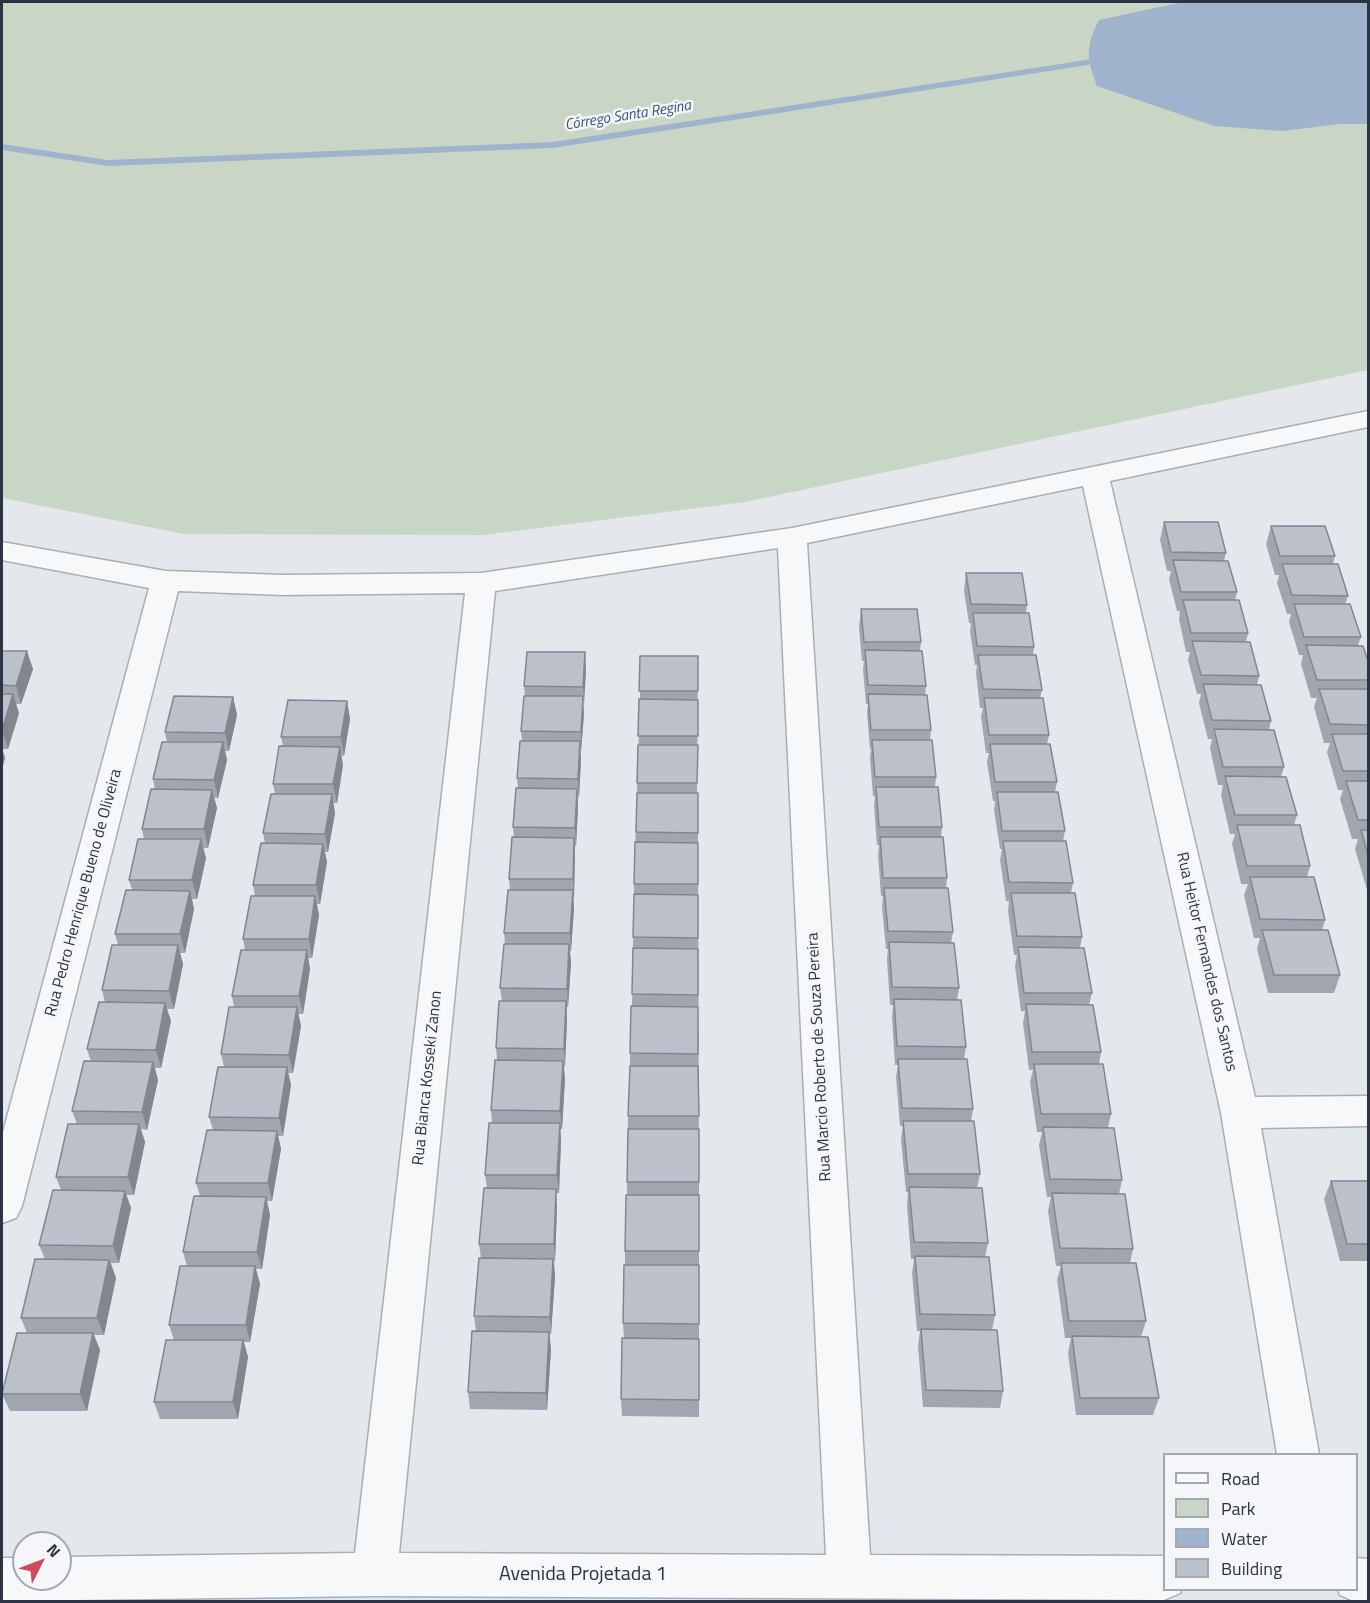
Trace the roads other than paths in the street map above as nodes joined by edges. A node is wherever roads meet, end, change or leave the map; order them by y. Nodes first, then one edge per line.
1 (1368, 419) edge
2 (1094, 474) junction
3 (792, 537) junction
4 (2, 551) edge
5 (166, 581) junction
6 (481, 583) junction
7 (1368, 1111) edge
8 (1240, 1113) junction
9 (2, 1206) edge
10 (1298, 1453) edge
11 (375, 1574) junction
12 (849, 1577) junction
13 (1163, 1578) edge
14 (2, 1580) edge

1 - 2 street
2 - 3 street
2 - 8 street, Rua Heitor Fernandes dos Santos
3 - 6 street
3 - 12 street, Rua Marcio Roberto de Souza Pereira
4 - 5 street
5 - 6 street
5 - 9 street, Rua Pedro Henrique Bueno de Oliveira
6 - 11 street, Rua Bianca Kosseki Zanon
7 - 8 street
8 - 10 street, Rua Heitor Fernandes dos Santos
11 - 12 street, Avenida Projetada 1
11 - 14 street, Avenida Projetada 1
12 - 13 street, Avenida Projetada 1

